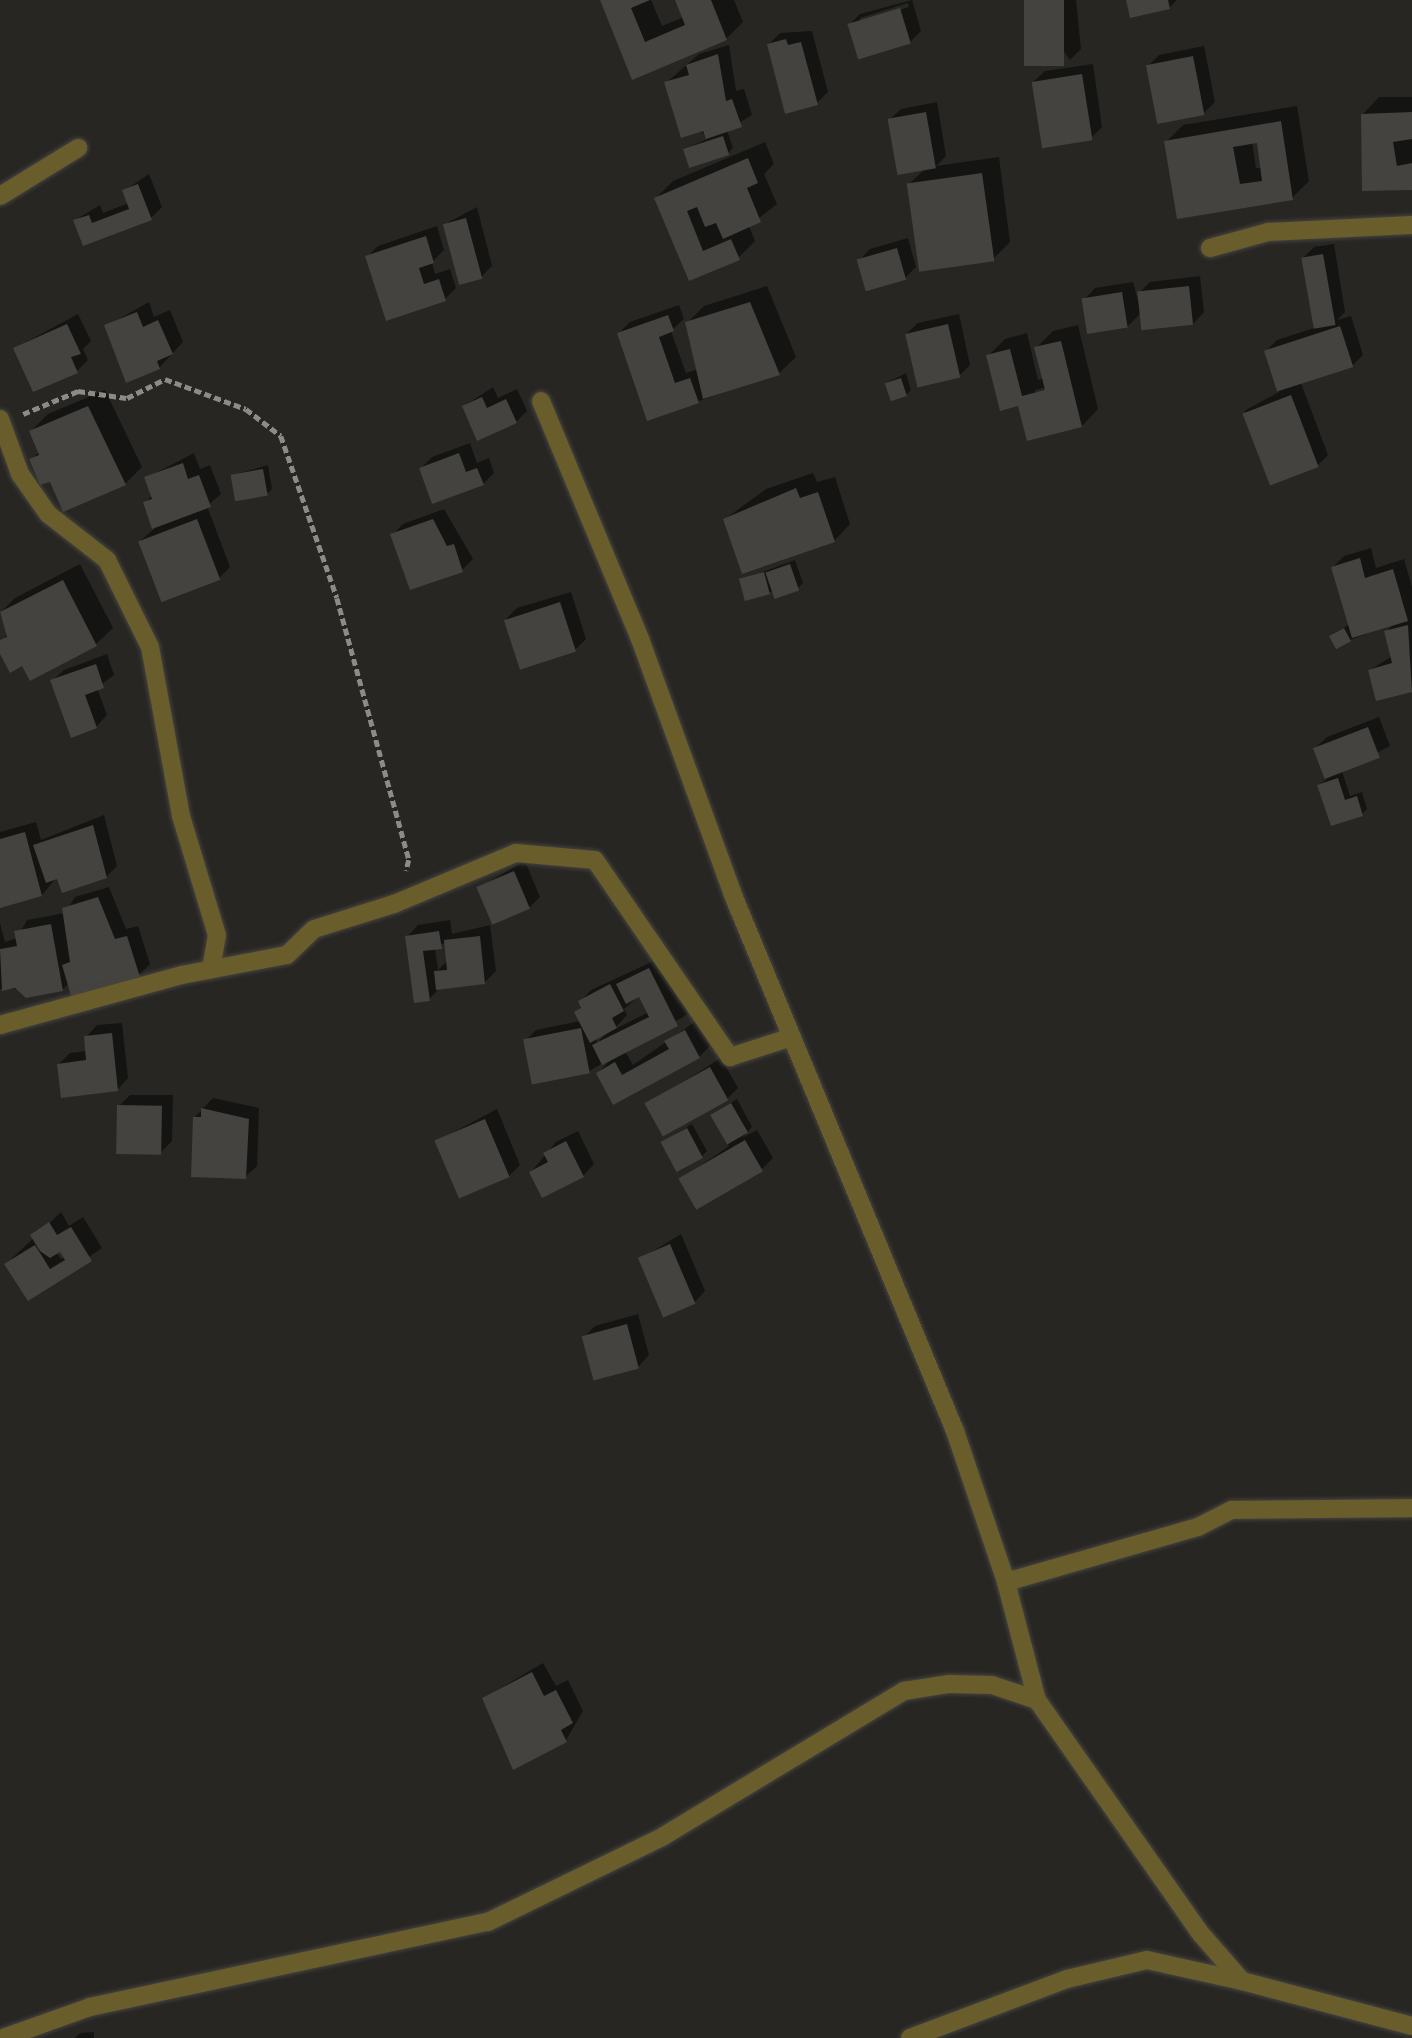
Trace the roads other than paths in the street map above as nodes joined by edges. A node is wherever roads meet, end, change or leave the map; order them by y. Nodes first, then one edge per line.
1 (78, 148) dead end
2 (0, 196) edge
3 (1412, 225) edge
4 (1210, 248) dead end
5 (541, 401) dead end
6 (1, 421) edge
7 (211, 969) junction
8 (0, 1025) edge
9 (792, 1037) junction
10 (1412, 1508) edge
11 (1006, 1583) junction
12 (1037, 1700) junction
13 (1242, 1981) junction
14 (1412, 2026) edge
15 (3, 2038) edge
16 (910, 2038) edge

1 - 2 street
3 - 4 street
5 - 9 street
6 - 7 street
7 - 8 street
7 - 9 street
9 - 11 street
10 - 11 street
11 - 12 street
12 - 13 street
12 - 15 street
13 - 14 street
13 - 16 street

